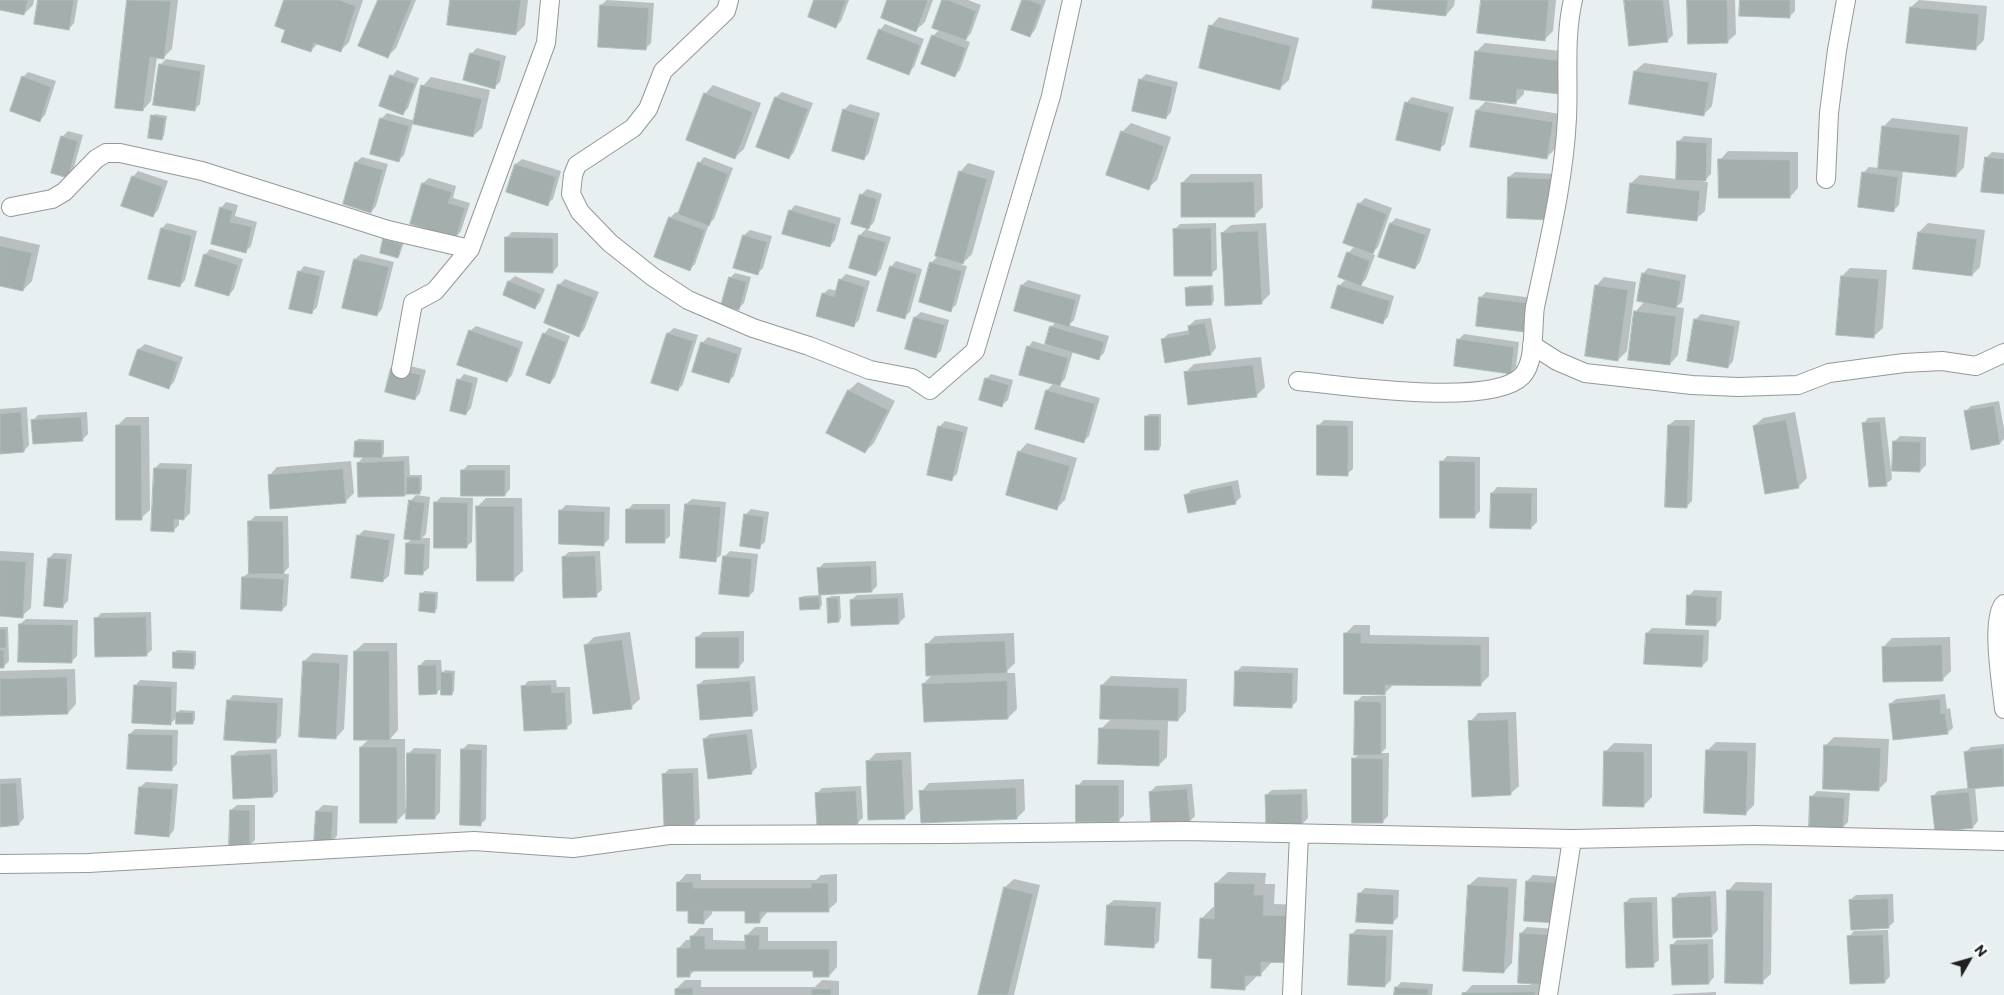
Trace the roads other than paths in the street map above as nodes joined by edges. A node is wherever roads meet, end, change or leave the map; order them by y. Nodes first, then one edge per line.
1 (550, 0) edge
2 (729, 0) edge
3 (1072, 0) edge
4 (1573, 0) edge
5 (1846, 0) edge
6 (1826, 180) dead end
7 (11, 207) dead end
8 (470, 250) junction
9 (1532, 345) junction
10 (2004, 353) edge
11 (401, 368) dead end
12 (1298, 381) dead end
13 (2004, 604) edge
14 (2004, 709) edge
15 (1299, 834) junction
16 (1572, 839) junction
17 (2004, 841) edge
18 (0, 864) edge
19 (1292, 995) edge
20 (1548, 995) edge

1 - 8 street
2 - 3 street
4 - 9 street
5 - 6 street
7 - 8 street
8 - 11 street
9 - 10 street
9 - 12 street
13 - 14 street
15 - 16 street
15 - 18 street
15 - 19 street
16 - 17 street
16 - 20 street

